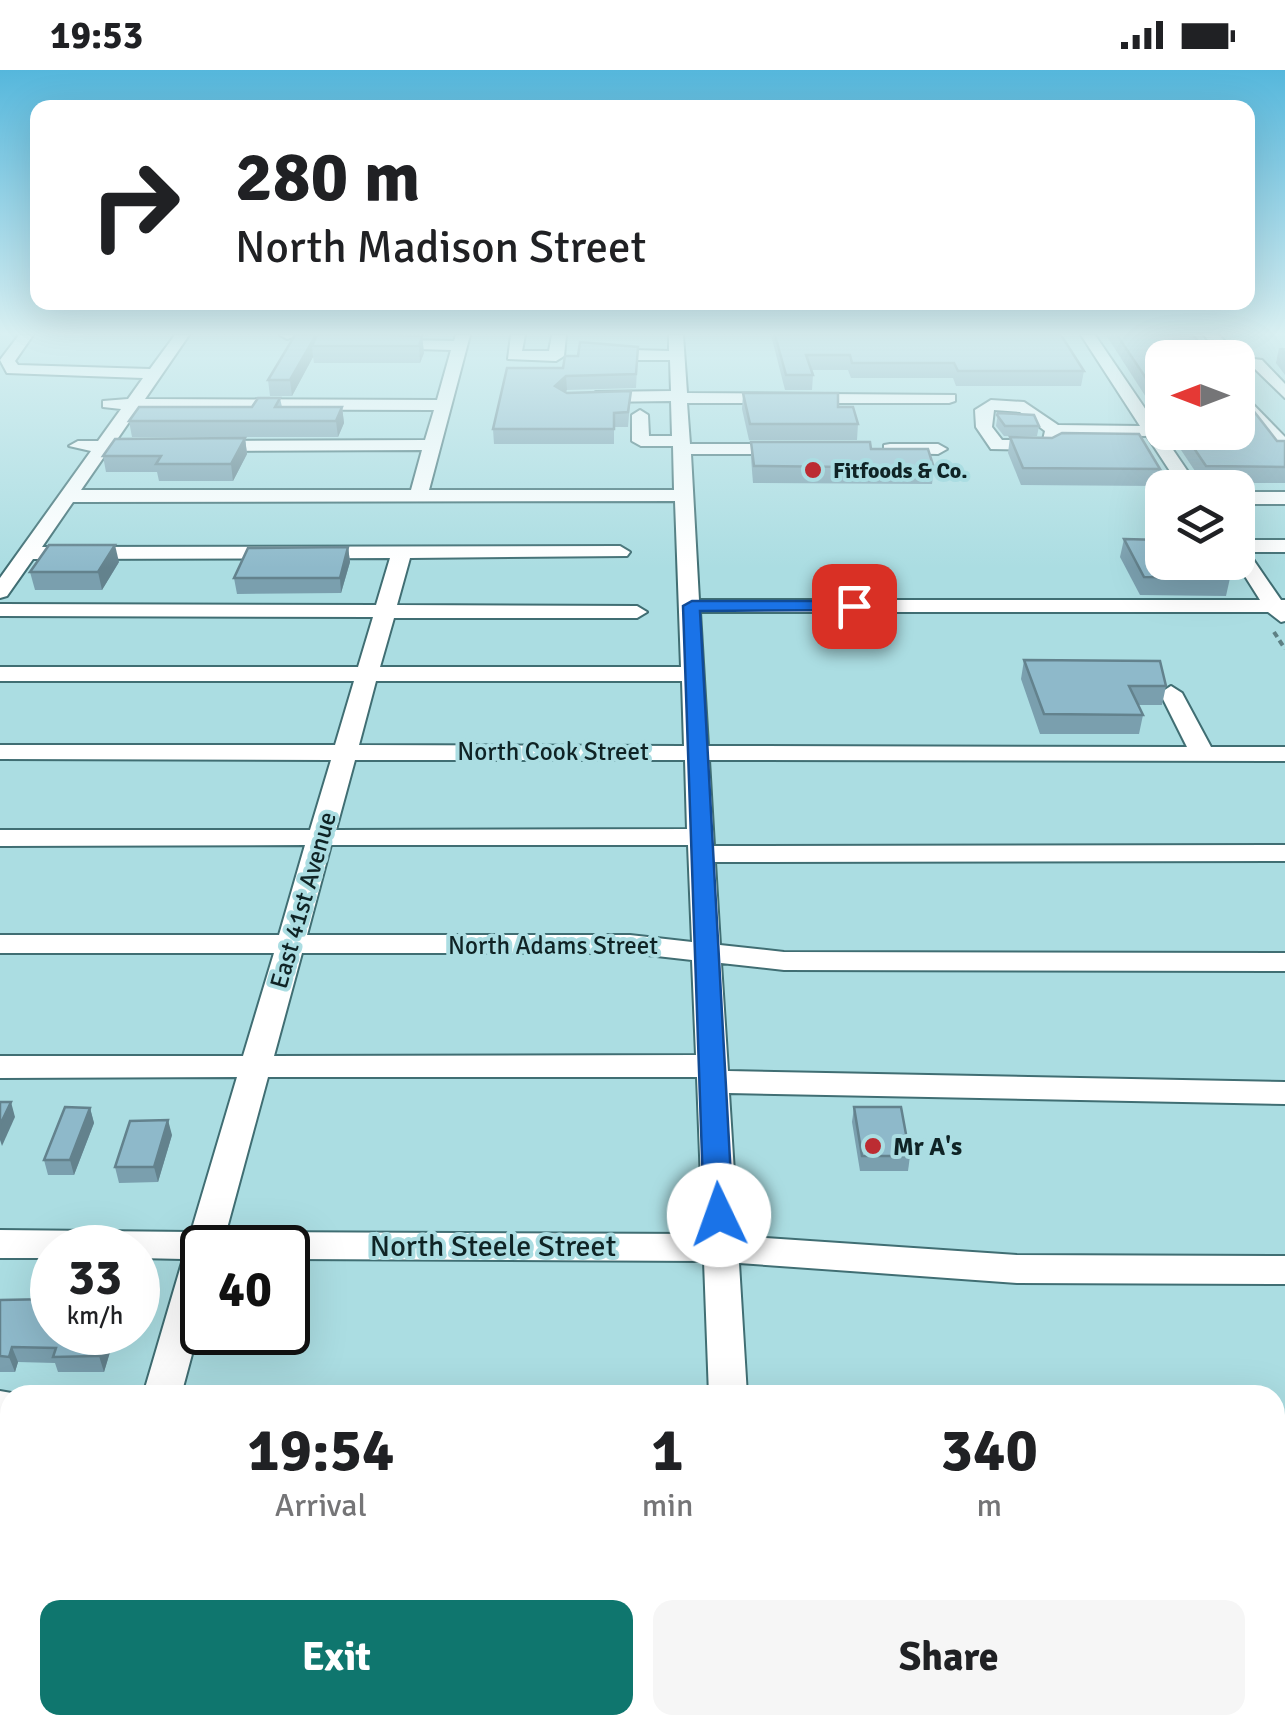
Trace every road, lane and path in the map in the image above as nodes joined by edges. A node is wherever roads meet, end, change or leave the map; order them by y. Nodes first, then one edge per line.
1 (127, 413) edge
2 (440, 413) edge
3 (681, 413) edge
4 (1255, 413) edge
5 (640, 415) dead end
6 (1054, 430) dead end
7 (1145, 431) edge
8 (1285, 442) edge
9 (431, 445) junction
10 (682, 445) junction
11 (78, 446) dead end
12 (104, 446) junction
13 (160, 446) edge
14 (198, 446) edge
15 (804, 449) edge
16 (861, 449) edge
17 (938, 449) dead end
18 (685, 495) junction
19 (70, 496) junction
20 (418, 496) junction
21 (1255, 498) edge
22 (1285, 498) edge
23 (1285, 546) edge
24 (1255, 547) edge
25 (402, 552) junction
26 (620, 552) dead end
27 (28, 553) junction
28 (1255, 573) edge
29 (0, 592) edge
30 (692, 606) junction
31 (0, 610) edge
32 (385, 611) junction
33 (1281, 611) edge
34 (637, 612) dead end
35 (0, 674) edge
36 (367, 674) junction
37 (696, 674) junction
38 (1171, 693) dead end
39 (345, 751) junction
40 (0, 752) edge
41 (700, 753) junction
42 (1203, 754) junction
43 (1285, 754) edge
44 (321, 836) junction
45 (0, 838) edge
46 (700, 846) junction
47 (1285, 852) edge
48 (0, 944) edge
49 (290, 944) junction
50 (705, 951) junction
51 (1285, 962) edge
52 (0, 1067) edge
53 (256, 1067) junction
54 (711, 1074) junction
55 (1285, 1093) edge
56 (211, 1225) edge
57 (0, 1244) edge
58 (180, 1248) edge
59 (721, 1248) junction
60 (310, 1249) edge
61 (1285, 1270) edge
62 (180, 1332) edge
63 (165, 1385) edge
64 (728, 1385) edge

1 - 12 street
2 - 9 street
3 - 10 street
4 - 8 street
5 - 10 street
6 - 7 street
9 - 14 street
9 - 20 street
10 - 15 street
10 - 18 street
11 - 12 street
12 - 13 street
12 - 19 street
16 - 17 street
18 - 20 street
18 - 30 street
19 - 20 street
19 - 27 street
21 - 22 street
23 - 24 street
25 - 26 street
25 - 27 street
25 - 32 street, East 41st Avenue
27 - 29 street
28 - 33 street
30 - 33 street
30 - 37 street
31 - 32 street
32 - 34 street
32 - 36 street, East 41st Avenue
35 - 36 street
36 - 37 street
36 - 39 street, East 41st Avenue
37 - 41 street
38 - 42 street
39 - 40 street, North Cook Street
39 - 41 street, North Cook Street
39 - 44 street, East 41st Avenue
41 - 42 street, North Cook Street
41 - 46 street
42 - 43 street, North Cook Street
44 - 45 street
44 - 46 street
44 - 49 street, East 41st Avenue
46 - 47 street
46 - 50 street
48 - 49 street, North Adams Street
49 - 50 street, North Adams Street
49 - 53 street, East 41st Avenue
50 - 51 street, North Adams Street
50 - 54 street
52 - 53 street
53 - 54 street
53 - 56 street, East 41st Avenue
54 - 55 street
54 - 59 street
57 - 58 street, North Steele Street
59 - 60 street, North Steele Street
59 - 61 street, North Steele Street
59 - 64 street
62 - 63 street, East 41st Avenue

